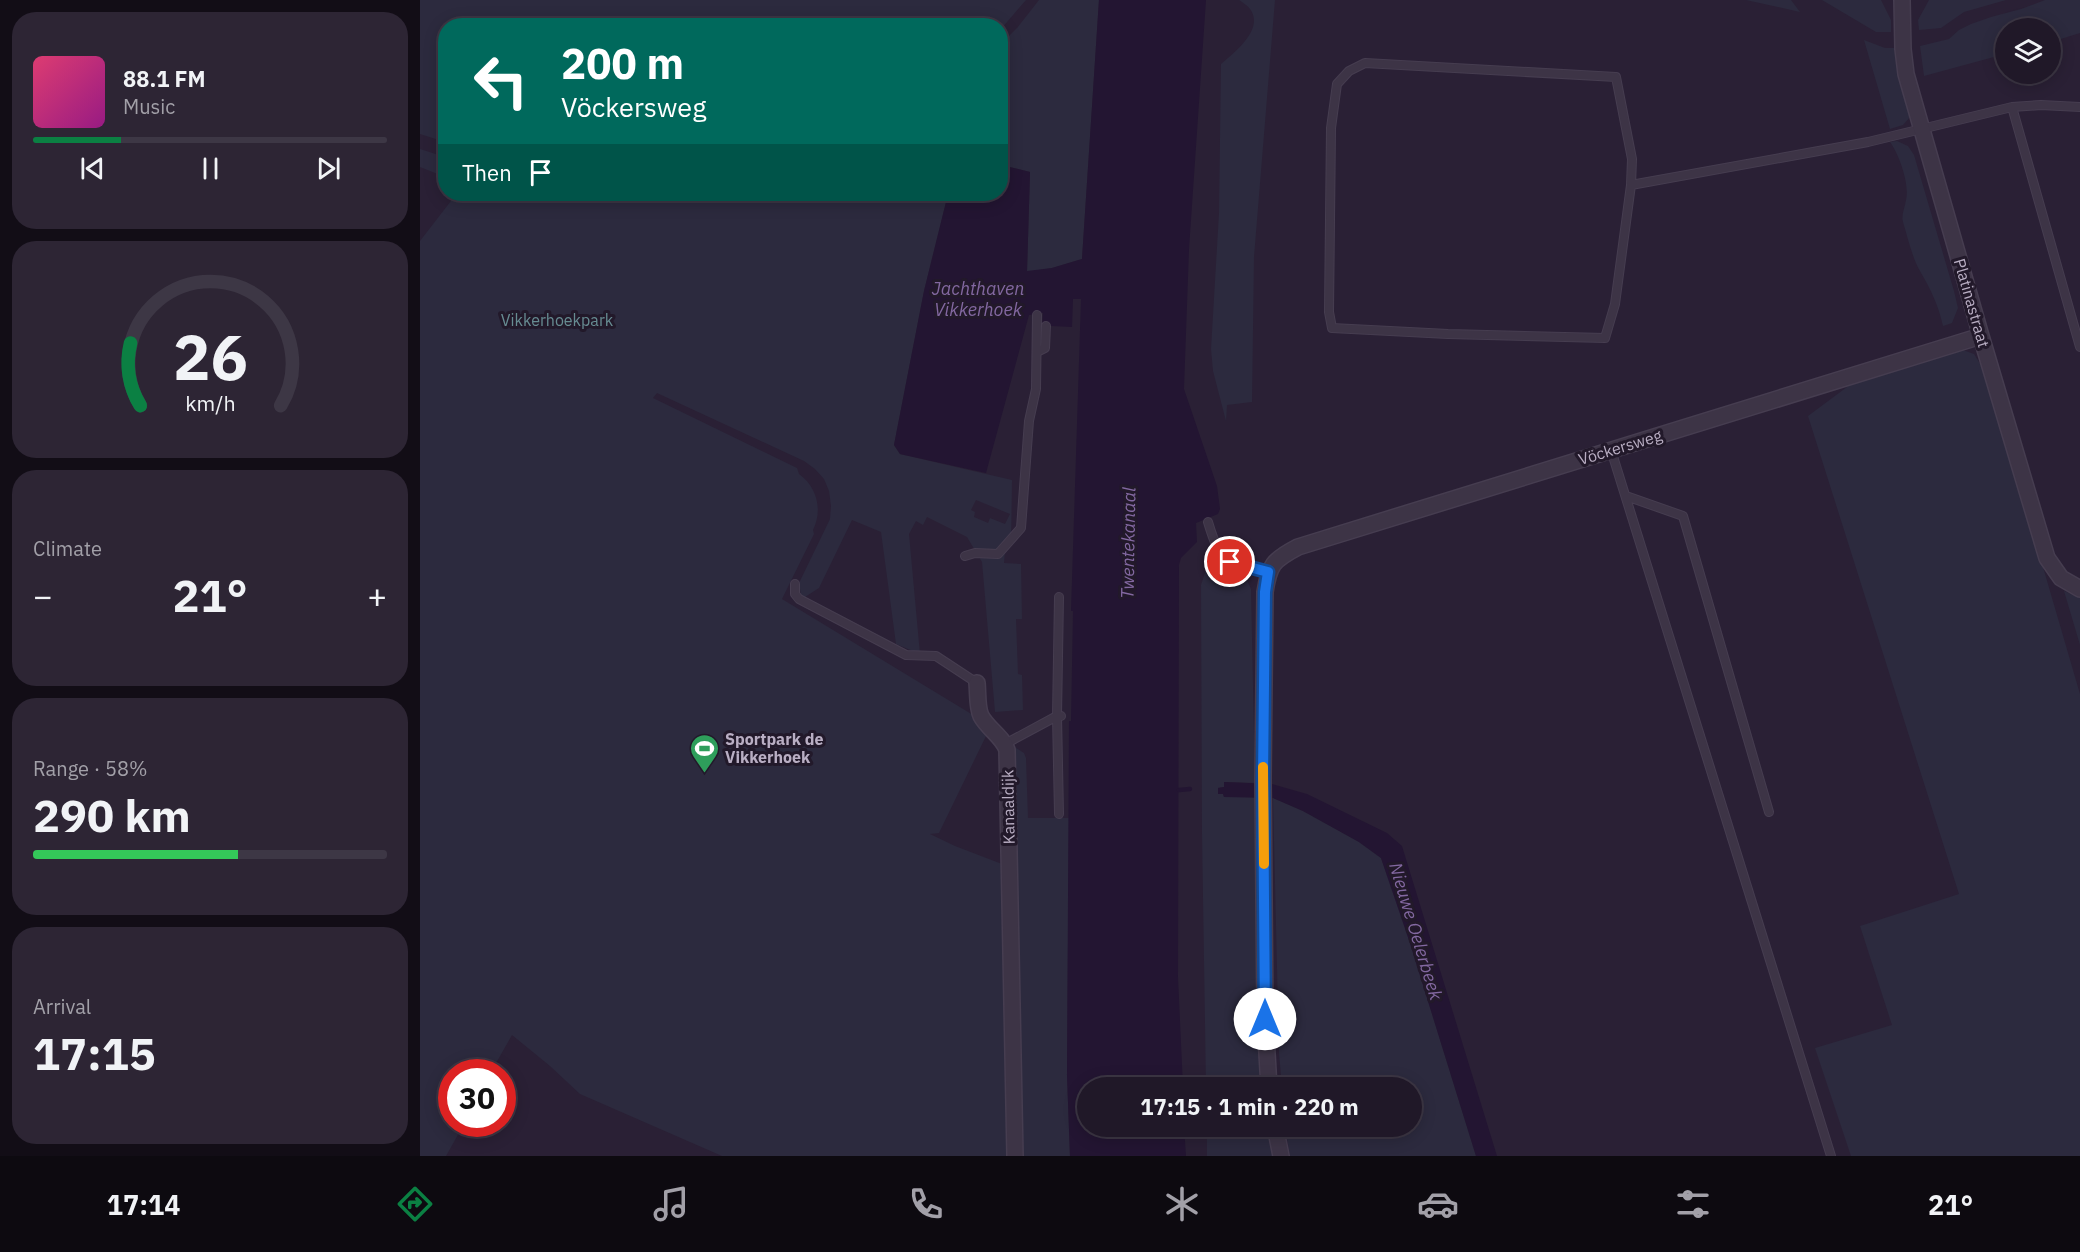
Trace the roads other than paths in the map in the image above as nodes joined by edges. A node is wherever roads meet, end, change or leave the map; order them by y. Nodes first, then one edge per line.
1 (1902, 0) edge
2 (2080, 107) edge
3 (2012, 108) junction
4 (1923, 129) junction
5 (1631, 184) junction
6 (1037, 315) dead end
7 (1046, 326) dead end
8 (1981, 336) junction
9 (2080, 347) edge
10 (1037, 352) junction
11 (1611, 450) junction
12 (1626, 496) junction
13 (1208, 522) dead end
14 (965, 555) dead end
15 (1268, 572) junction
16 (795, 584) dead end
17 (2080, 589) edge
18 (1059, 597) dead end
19 (977, 683) joint
20 (1060, 716) junction
21 (1005, 744) junction
22 (1769, 812) dead end
23 (1059, 814) dead end
24 (1268, 1077) edge
25 (1277, 1137) edge
26 (1015, 1156) edge
27 (1281, 1156) edge
28 (1831, 1156) edge

1 - 4 street, Platinastraat
2 - 3 lane
3 - 4 lane
3 - 9 lane
4 - 5 lane
4 - 8 street, Platinastraat
5 - 5 lane
6 - 10 lane
7 - 10 lane
8 - 11 street, Vöckersweg
8 - 17 street, Platinastraat
10 - 14 lane
11 - 12 lane
11 - 15 street, Vöckersweg
12 - 22 lane
12 - 28 lane
13 - 15 lane
15 - 24 street
16 - 19 lane
18 - 20 lane
19 - 21 street
20 - 21 lane
20 - 23 lane
21 - 26 street, Kanaaldijk
25 - 27 street

